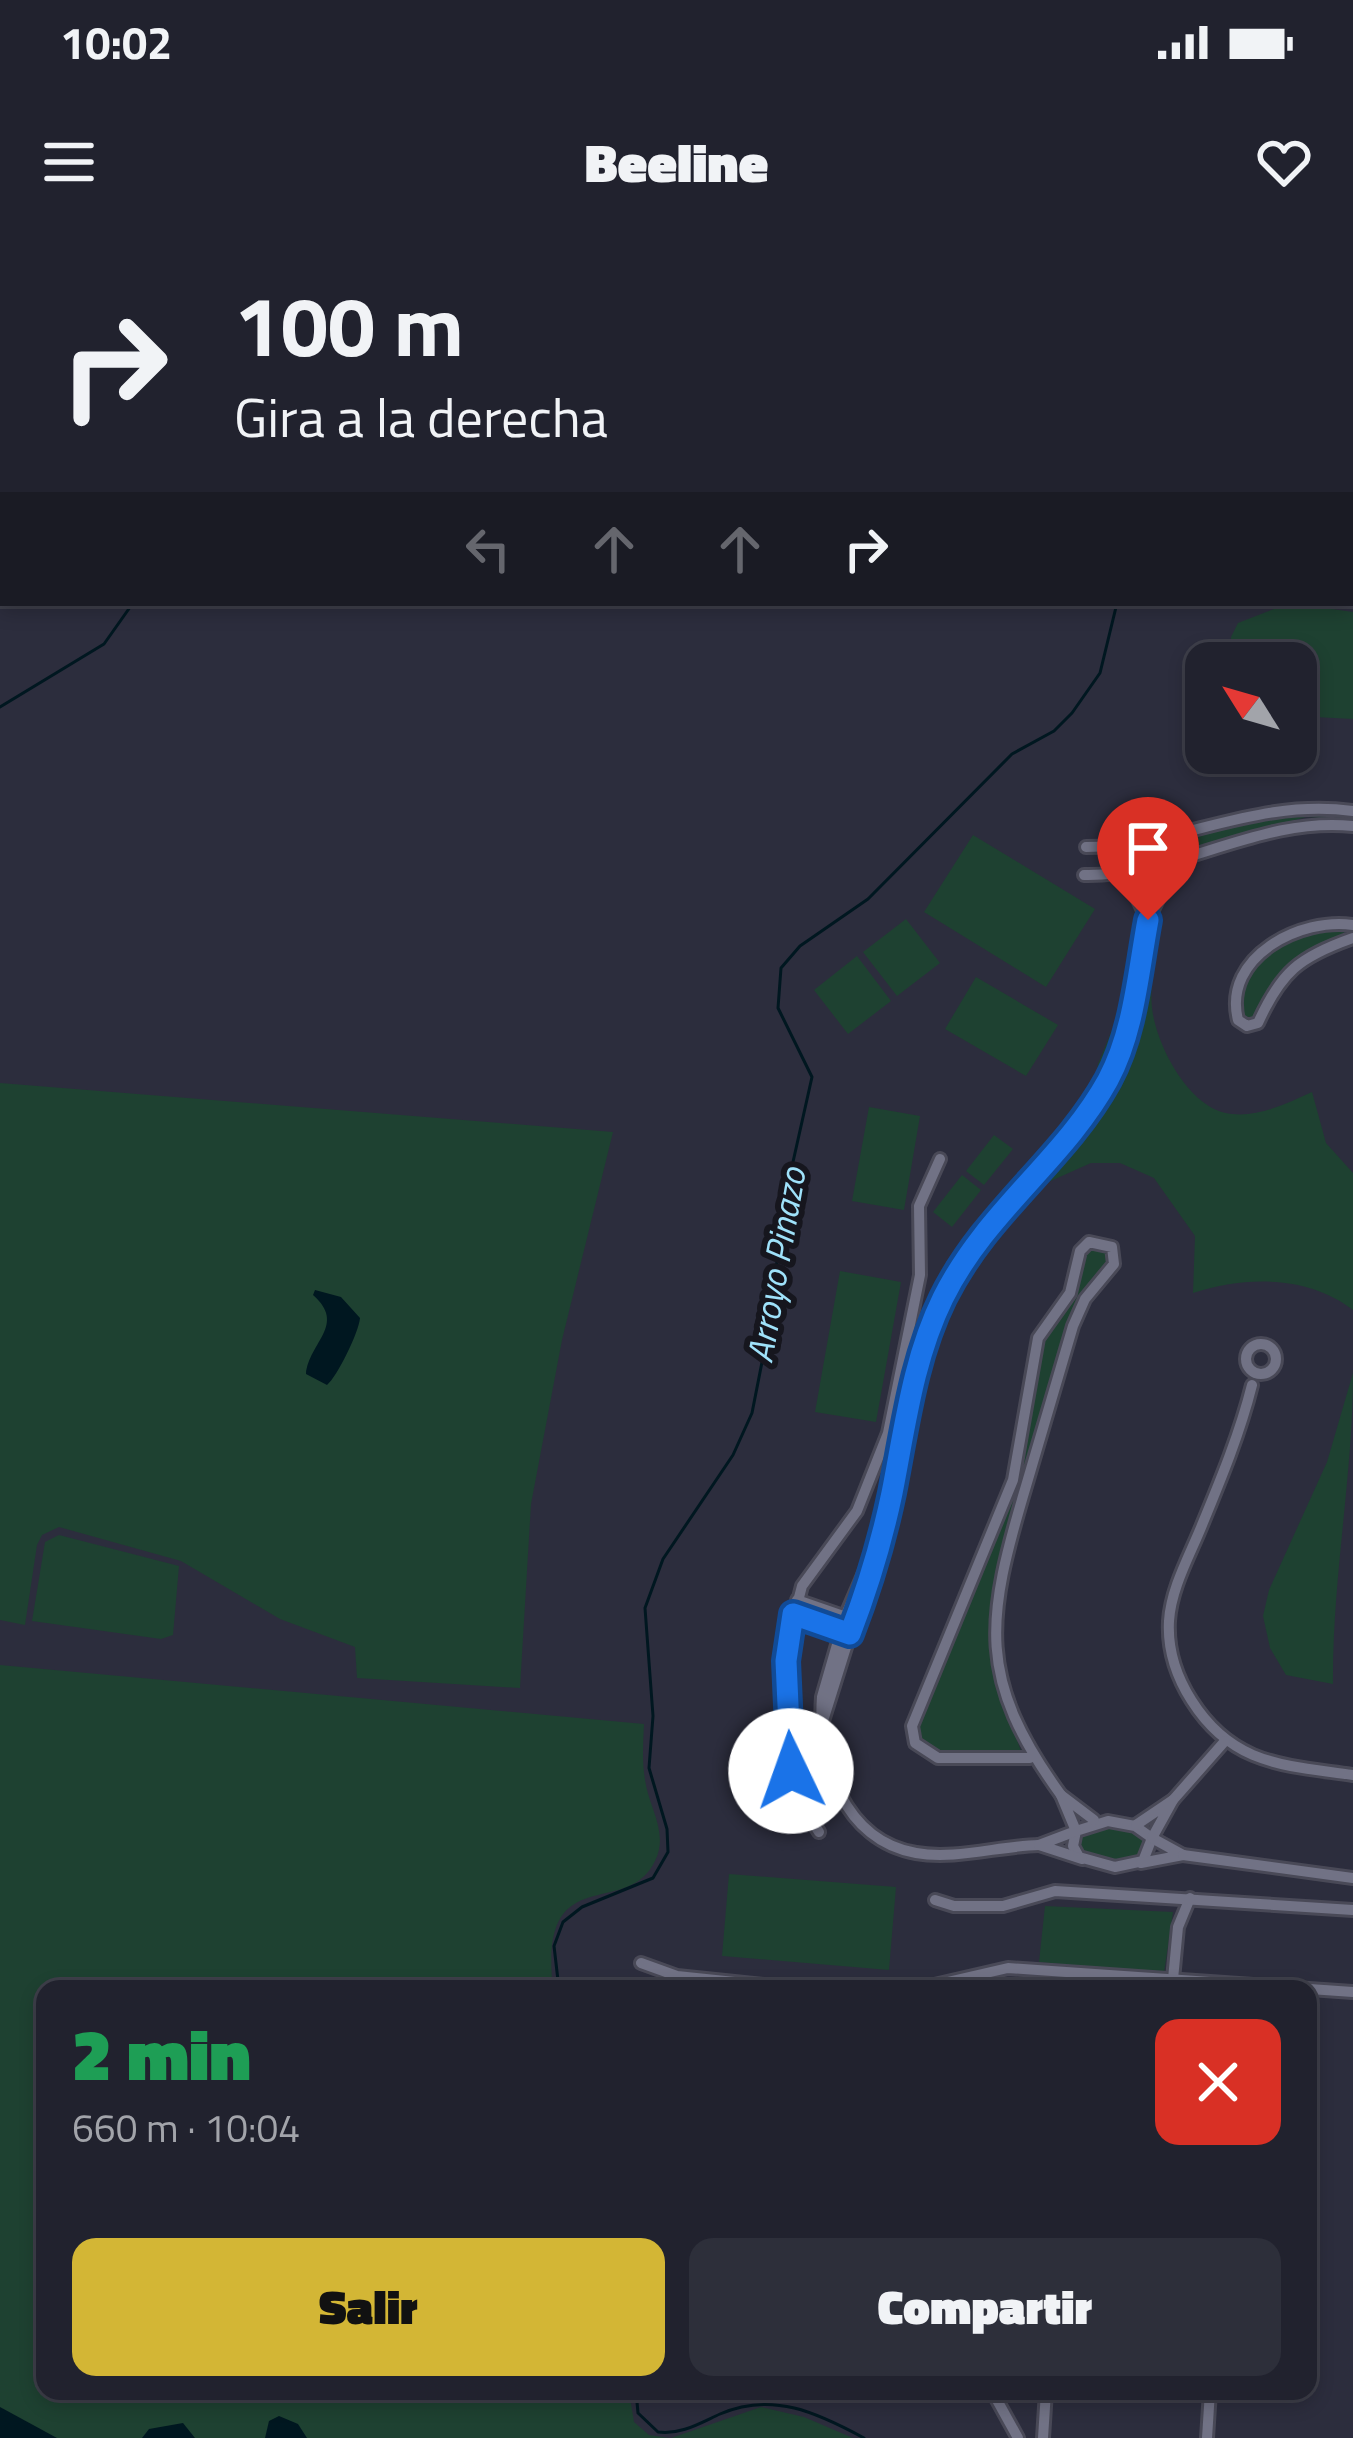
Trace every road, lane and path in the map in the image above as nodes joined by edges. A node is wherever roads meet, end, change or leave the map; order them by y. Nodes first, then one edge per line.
1 (1353, 811) edge
2 (1353, 826) edge
3 (1166, 834) junction
4 (1086, 847) dead end
5 (1123, 847) junction
6 (1172, 863) junction
7 (1084, 874) dead end
8 (1127, 876) junction
9 (1148, 920) junction
10 (1353, 925) edge
11 (1353, 938) edge
12 (940, 1159) dead end
13 (1250, 1368) junction
14 (1264, 1373) junction
15 (1252, 1385) junction
16 (1020, 1483) junction
17 (797, 1600) junction
18 (793, 1614) junction
19 (848, 1625) junction
20 (1225, 1741) junction
21 (1030, 1758) junction
22 (1353, 1775) edge
23 (1061, 1795) junction
24 (1173, 1800) junction
25 (1097, 1822) junction
26 (1135, 1826) junction
27 (820, 1832) dead end
28 (1076, 1832) junction
29 (1152, 1838) junction
30 (1039, 1845) junction
31 (1183, 1855) junction
32 (1084, 1860) junction
33 (1137, 1864) junction
34 (1353, 1878) edge
35 (1190, 1898) junction
36 (935, 1900) dead end
37 (1353, 1910) edge
38 (641, 1964) dead end
39 (1077, 1972) junction
40 (1173, 1979) junction
41 (703, 1980) edge
42 (956, 1980) edge
43 (1077, 1980) edge
44 (1182, 1980) edge
45 (1317, 1990) edge
46 (1353, 1992) edge
47 (997, 2400) edge
48 (1045, 2400) edge
49 (1209, 2400) edge
50 (1018, 2438) edge
51 (1043, 2438) edge
52 (1207, 2438) edge

1 - 3 street
2 - 6 street
3 - 5 street
3 - 6 street
4 - 5 street
5 - 8 street
6 - 8 street
6 - 9 street
7 - 8 street
8 - 9 street
9 - 19 street
10 - 11 street
12 - 17 street
13 - 14 street
13 - 14 street
13 - 15 street
14 - 15 street
15 - 20 street
16 - 16 street
16 - 21 street
16 - 21 street
17 - 18 street
17 - 19 street
18 - 19 street
18 - 27 street
19 - 30 street
20 - 22 street
20 - 24 street
21 - 23 street
23 - 25 street
23 - 28 street
24 - 26 street
24 - 29 street
25 - 26 street
25 - 28 street
26 - 29 street
28 - 30 street
28 - 32 street
29 - 31 street
29 - 33 street
30 - 32 street
31 - 33 street
31 - 34 street
32 - 33 street
35 - 36 street
35 - 37 street
35 - 40 street
38 - 41 street
39 - 40 street
39 - 42 street
39 - 43 street
40 - 44 street
45 - 46 street
47 - 50 street
48 - 51 street
49 - 52 street

